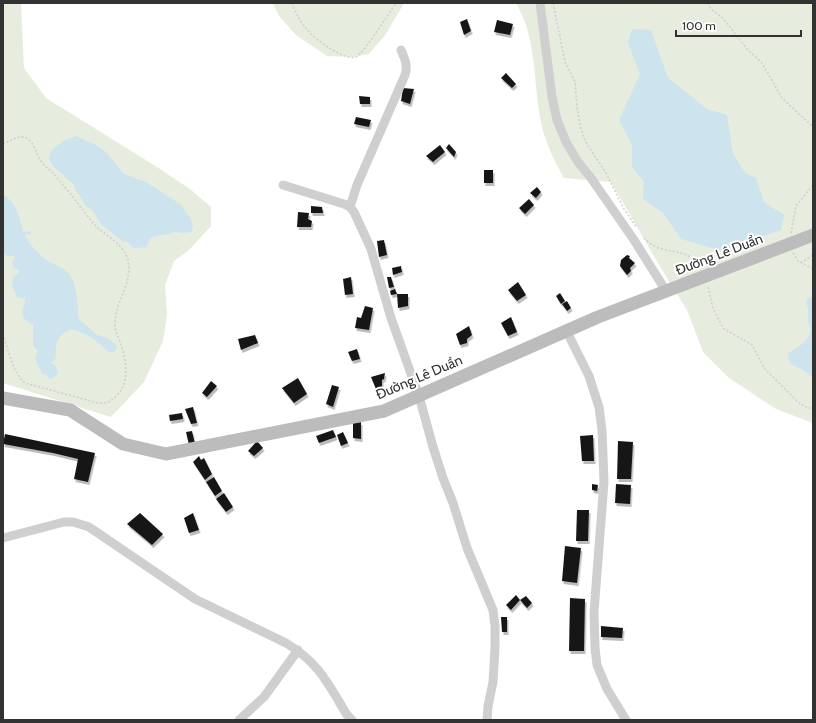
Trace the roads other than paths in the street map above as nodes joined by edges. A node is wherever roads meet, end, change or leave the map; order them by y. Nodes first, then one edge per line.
1 (540, 3) edge
2 (401, 50) dead end
3 (283, 185) dead end
4 (350, 207) junction
5 (813, 235) edge
6 (666, 291) junction
7 (566, 330) junction
8 (418, 396) junction
9 (3, 398) edge
10 (4, 537) edge
11 (298, 650) junction
12 (346, 718) edge
13 (239, 720) edge
14 (487, 720) edge
15 (626, 720) edge

1 - 6 street
2 - 4 street
3 - 4 street
4 - 8 street
5 - 6 main road, Đường Lê Duẩn
6 - 7 main road, Đường Lê Duẩn
7 - 8 main road, Đường Lê Duẩn
7 - 15 street
8 - 9 main road, Đường Lê Duẩn
8 - 14 street
10 - 11 street
11 - 12 street
11 - 13 street

